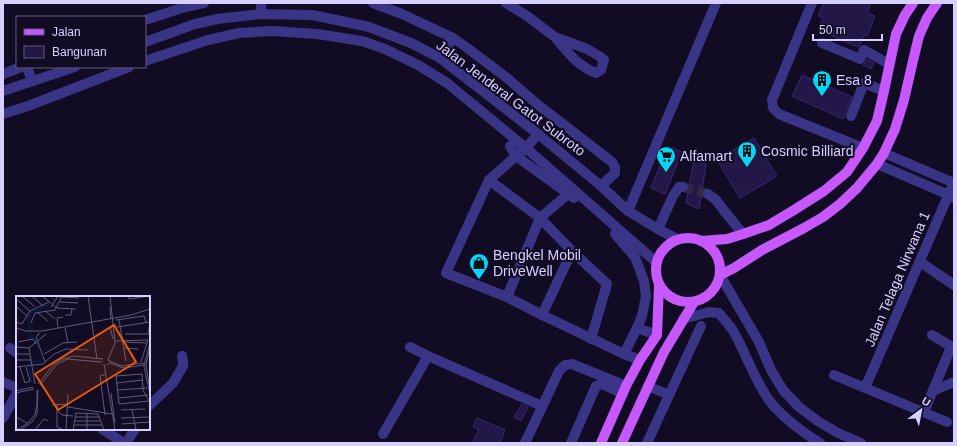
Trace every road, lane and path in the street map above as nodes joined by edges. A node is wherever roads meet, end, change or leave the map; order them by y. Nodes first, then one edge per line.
1 (204, 3) edge
2 (261, 3) edge
3 (373, 3) edge
4 (506, 3) edge
5 (716, 3) edge
6 (812, 3) edge
7 (913, 3) edge
8 (937, 3) edge
9 (261, 14) junction
10 (327, 18) junction
11 (146, 20) edge
12 (324, 35) junction
13 (555, 37) junction
14 (453, 38) junction
15 (146, 42) edge
16 (822, 43) dead end
17 (440, 58) junction
18 (146, 61) edge
19 (889, 64) junction
20 (18, 68) edge
21 (27, 68) edge
22 (72, 68) edge
23 (126, 68) edge
24 (3, 74) edge
25 (32, 82) junction
26 (3, 91) edge
27 (884, 91) junction
28 (3, 114) edge
29 (851, 116) dead end
30 (538, 134) junction
31 (510, 146) dead end
32 (526, 148) junction
33 (863, 148) junction
34 (884, 153) junction
35 (516, 156) junction
36 (877, 164) junction
37 (489, 180) junction
38 (954, 182) edge
39 (601, 186) junction
40 (683, 187) dead end
41 (570, 191) junction
42 (708, 194) tunnel mouth
43 (951, 196) edge
44 (628, 211) junction
45 (540, 218) junction
46 (658, 229) junction
47 (743, 234) junction
48 (677, 239) junction
49 (702, 241) junction
50 (572, 251) junction
51 (656, 262) junction
52 (920, 262) junction
53 (720, 275) junction
54 (954, 285) edge
55 (659, 286) junction
56 (507, 297) junction
57 (694, 302) junction
58 (542, 315) junction
59 (683, 319) junction
60 (701, 326) dead end
61 (637, 328) junction
62 (657, 335) junction
63 (932, 335) dead end
64 (591, 338) junction
65 (410, 347) dead end
66 (952, 348) edge
67 (624, 354) junction
68 (182, 356) dead end
69 (428, 356) junction
70 (640, 360) junction
71 (834, 375) dead end
72 (3, 382) edge
73 (954, 382) edge
74 (648, 386) junction
75 (16, 388) edge
76 (865, 388) junction
77 (624, 390) junction
78 (933, 391) junction
79 (16, 395) edge
80 (669, 395) junction
81 (150, 404) edge
82 (542, 406) junction
83 (924, 412) junction
84 (3, 418) edge
85 (947, 422) dead end
86 (104, 430) edge
87 (134, 430) edge
88 (384, 434) dead end
89 (125, 443) edge
90 (525, 443) edge
91 (571, 443) edge
92 (601, 443) edge
93 (622, 443) edge
94 (647, 443) edge
95 (820, 443) edge
96 (860, 443) edge

1 - 11 street
2 - 9 street
3 - 14 street
4 - 13 street
5 - 44 street
6 - 33 street
7 - 19 main road
8 - 34 main road
9 - 10 street, Jalan Jenderal Gatot Subroto
9 - 15 street, Jalan Jenderal Gatot Subroto
10 - 12 street
10 - 17 street, Jalan Jenderal Gatot Subroto
12 - 18 street, Jalan Jenderal Gatot Subroto
12 - 32 street, Jalan Jenderal Gatot Subroto
13 - 13 street
14 - 17 street
14 - 39 street
16 - 19 street
17 - 30 street, Jalan Jenderal Gatot Subroto
19 - 27 main road
20 - 24 street
21 - 25 street
22 - 25 street
23 - 28 street
25 - 26 street
27 - 29 street
27 - 33 main road
30 - 32 street
30 - 39 street, Jalan Jenderal Gatot Subroto
31 - 35 street
32 - 35 street
32 - 41 street, Jalan Jenderal Gatot Subroto
33 - 47 main road
34 - 36 main road
34 - 38 street
35 - 37 street
35 - 41 street
36 - 43 street
36 - 53 main road
37 - 45 street
37 - 56 street
38 - 43 street, Jalan Telaga Nirwana 1
39 - 44 street, Jalan Jenderal Gatot Subroto
40 - 46 street
41 - 45 street
41 - 51 street, Jalan Jenderal Gatot Subroto
41 - 61 street
42 - 47 street
43 - 52 street, Jalan Telaga Nirwana 1
44 - 46 street, Jalan Jenderal Gatot Subroto
45 - 50 street
45 - 56 street
46 - 48 street, Jalan Jenderal Gatot Subroto
47 - 49 main road
48 - 49 main road
48 - 51 main road
49 - 53 main road
50 - 58 street
50 - 64 street
51 - 55 main road
52 - 54 street
52 - 76 street, Jalan Telaga Nirwana 1
53 - 57 main road
53 - 96 street
55 - 57 main road
55 - 62 main road
56 - 58 street
57 - 59 main road
58 - 64 street
59 - 74 main road
59 - 95 street
60 - 80 street
61 - 62 street
61 - 67 street
62 - 70 main road
63 - 66 street
64 - 67 street
65 - 69 street
66 - 78 street
67 - 70 street
68 - 81 street
69 - 82 street
69 - 88 street
70 - 77 main road
71 - 76 street
72 - 75 street
73 - 78 street
74 - 80 street
74 - 93 main road
76 - 83 street
77 - 82 street
77 - 91 street
77 - 92 main road
78 - 83 street
79 - 84 street
80 - 94 street
82 - 90 street
83 - 85 street
86 - 89 street
87 - 89 street

